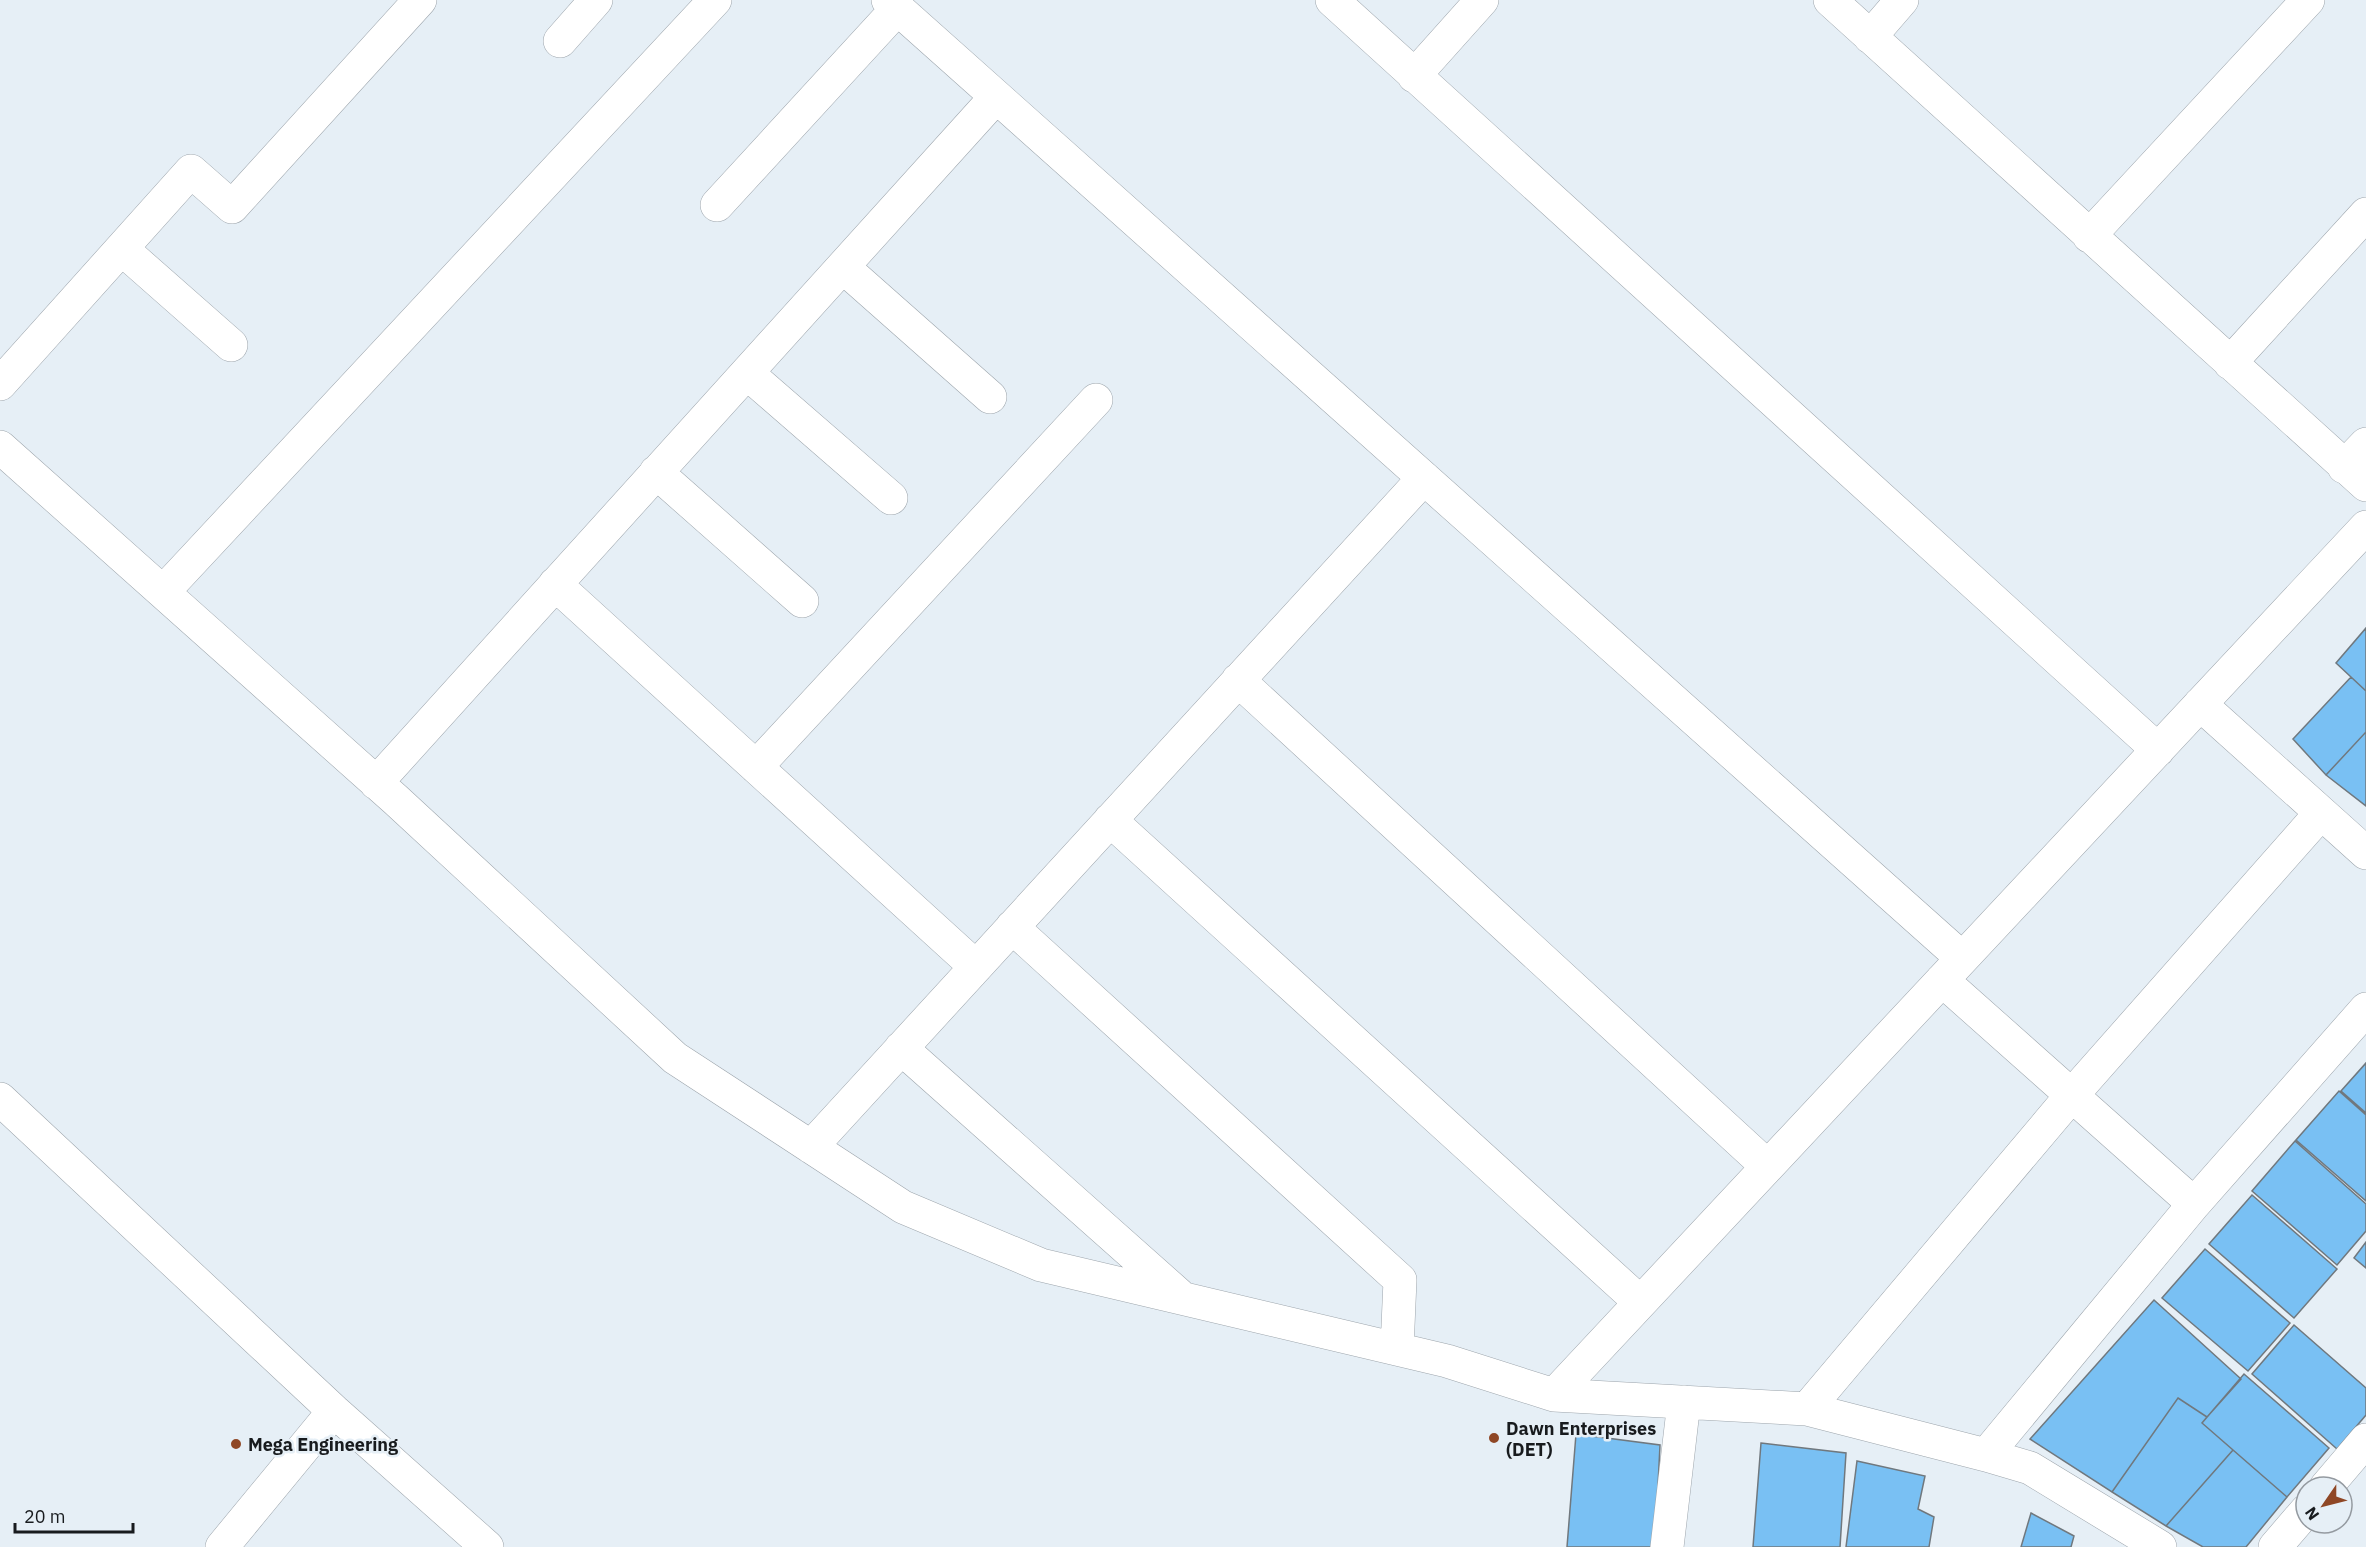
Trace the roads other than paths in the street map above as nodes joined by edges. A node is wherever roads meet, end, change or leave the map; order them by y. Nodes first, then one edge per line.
1 (420, 0) edge
2 (596, 0) edge
3 (716, 0) edge
4 (1332, 0) edge
5 (1482, 0) edge
6 (1830, 0) edge
7 (1902, 0) edge
8 (2308, 0) edge
9 (892, 4) edge
10 (1870, 37) junction
11 (560, 41) dead end
12 (1414, 76) junction
13 (996, 97) junction
14 (717, 205) dead end
15 (2366, 214) edge
16 (2089, 236) junction
17 (122, 249) junction
18 (843, 267) junction
19 (231, 345) dead end
20 (2230, 363) junction
21 (747, 373) junction
22 (0, 384) edge
23 (990, 397) dead end
24 (1096, 400) dead end
25 (2366, 444) edge
26 (0, 447) edge
27 (656, 472) junction
28 (2355, 476) edge
29 (1424, 478) junction
30 (891, 498) dead end
31 (2366, 527) edge
32 (555, 584) junction
33 (163, 592) junction
34 (802, 601) dead end
35 (1238, 680) junction
36 (2200, 704) junction
37 (2158, 750) junction
38 (756, 767) junction
39 (376, 783) junction
40 (2321, 813) junction
41 (1110, 820) junction
42 (2366, 853) edge
43 (1012, 927) junction
44 (976, 967) junction
45 (1952, 969) junction
46 (2366, 1009) edge
47 (901, 1048) junction
48 (2072, 1095) junction
49 (0, 1099) edge
50 (811, 1147) junction
51 (1767, 1166) junction
52 (2194, 1204) junction
53 (1183, 1299) junction
54 (1640, 1302) junction
55 (1397, 1349) junction
56 (1554, 1395) junction
57 (1684, 1402) junction
58 (1807, 1409) junction
59 (334, 1411) junction
60 (2366, 1440) edge
61 (1986, 1455) junction
62 (2336, 1475) edge
63 (2294, 1525) edge
64 (222, 1547) edge
65 (487, 1547) edge
66 (1667, 1547) edge
67 (2160, 1547) edge
68 (2275, 1547) edge

1 - 17 street
2 - 11 street
3 - 33 street
4 - 12 street
5 - 12 street
6 - 10 street
7 - 10 street
8 - 16 street
9 - 13 street
9 - 14 street
10 - 16 street
12 - 37 street
13 - 18 street
13 - 29 street
15 - 20 street
16 - 20 street
17 - 19 street
17 - 22 street
18 - 21 street
18 - 23 street
20 - 28 street
21 - 27 street
21 - 30 street
24 - 38 street
25 - 28 street
26 - 33 street
27 - 32 street
27 - 34 street
29 - 35 street
29 - 45 street
31 - 36 street
32 - 38 street
32 - 39 street
33 - 39 street
35 - 41 street
35 - 51 street
36 - 37 street
36 - 40 street
37 - 45 street
38 - 44 street
39 - 50 street
40 - 42 street
40 - 48 street
41 - 43 street
41 - 54 street
43 - 44 street
43 - 55 street
44 - 47 street
45 - 48 street
45 - 51 street
46 - 52 street
47 - 50 street
47 - 53 street
48 - 52 street
48 - 58 street
49 - 59 street
50 - 53 street
51 - 54 street
52 - 61 street
53 - 55 street
54 - 56 street
55 - 56 street
56 - 57 street
57 - 58 street
57 - 66 street
58 - 61 street
59 - 64 street
59 - 65 street
60 - 62 street
61 - 67 street
63 - 68 street

